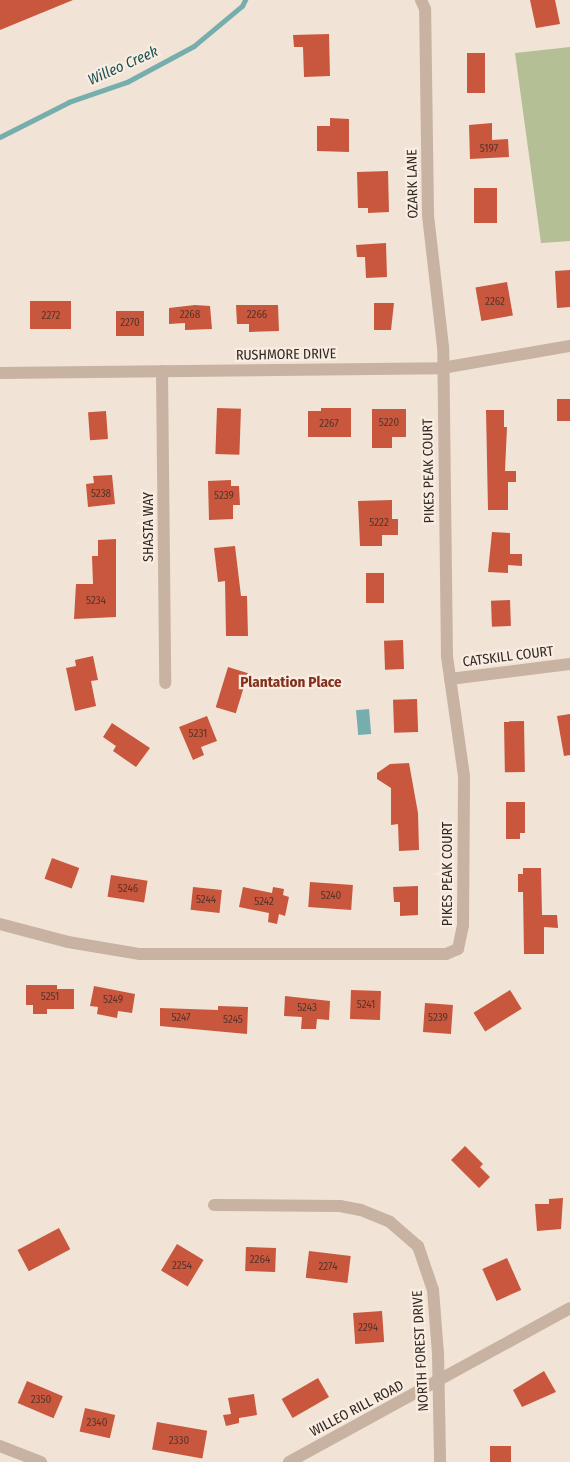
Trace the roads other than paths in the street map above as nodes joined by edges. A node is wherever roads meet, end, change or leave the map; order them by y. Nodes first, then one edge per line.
1 (421, 0) edge
2 (570, 346) edge
3 (442, 368) junction
4 (162, 371) junction
5 (0, 373) edge
6 (570, 664) edge
7 (450, 679) junction
8 (165, 683) dead end
9 (0, 924) edge
10 (214, 1205) dead end
11 (570, 1308) edge
12 (439, 1383) junction
13 (0, 1446) edge
14 (41, 1462) edge
15 (289, 1462) edge
16 (440, 1462) edge

1 - 3 street, OZARK LANE
2 - 3 street, RUSHMORE DRIVE
3 - 4 street, RUSHMORE DRIVE
3 - 7 street, PIKES PEAK COURT
4 - 5 street, RUSHMORE DRIVE
4 - 8 street, SHASTA WAY
6 - 7 street, CATSKILL COURT
7 - 9 street, PIKES PEAK COURT
10 - 12 street, NORTH FOREST DRIVE
11 - 12 street, WILLEO RILL ROAD
12 - 15 street, WILLEO RILL ROAD
12 - 16 street, NORTH FOREST DRIVE
13 - 14 street

